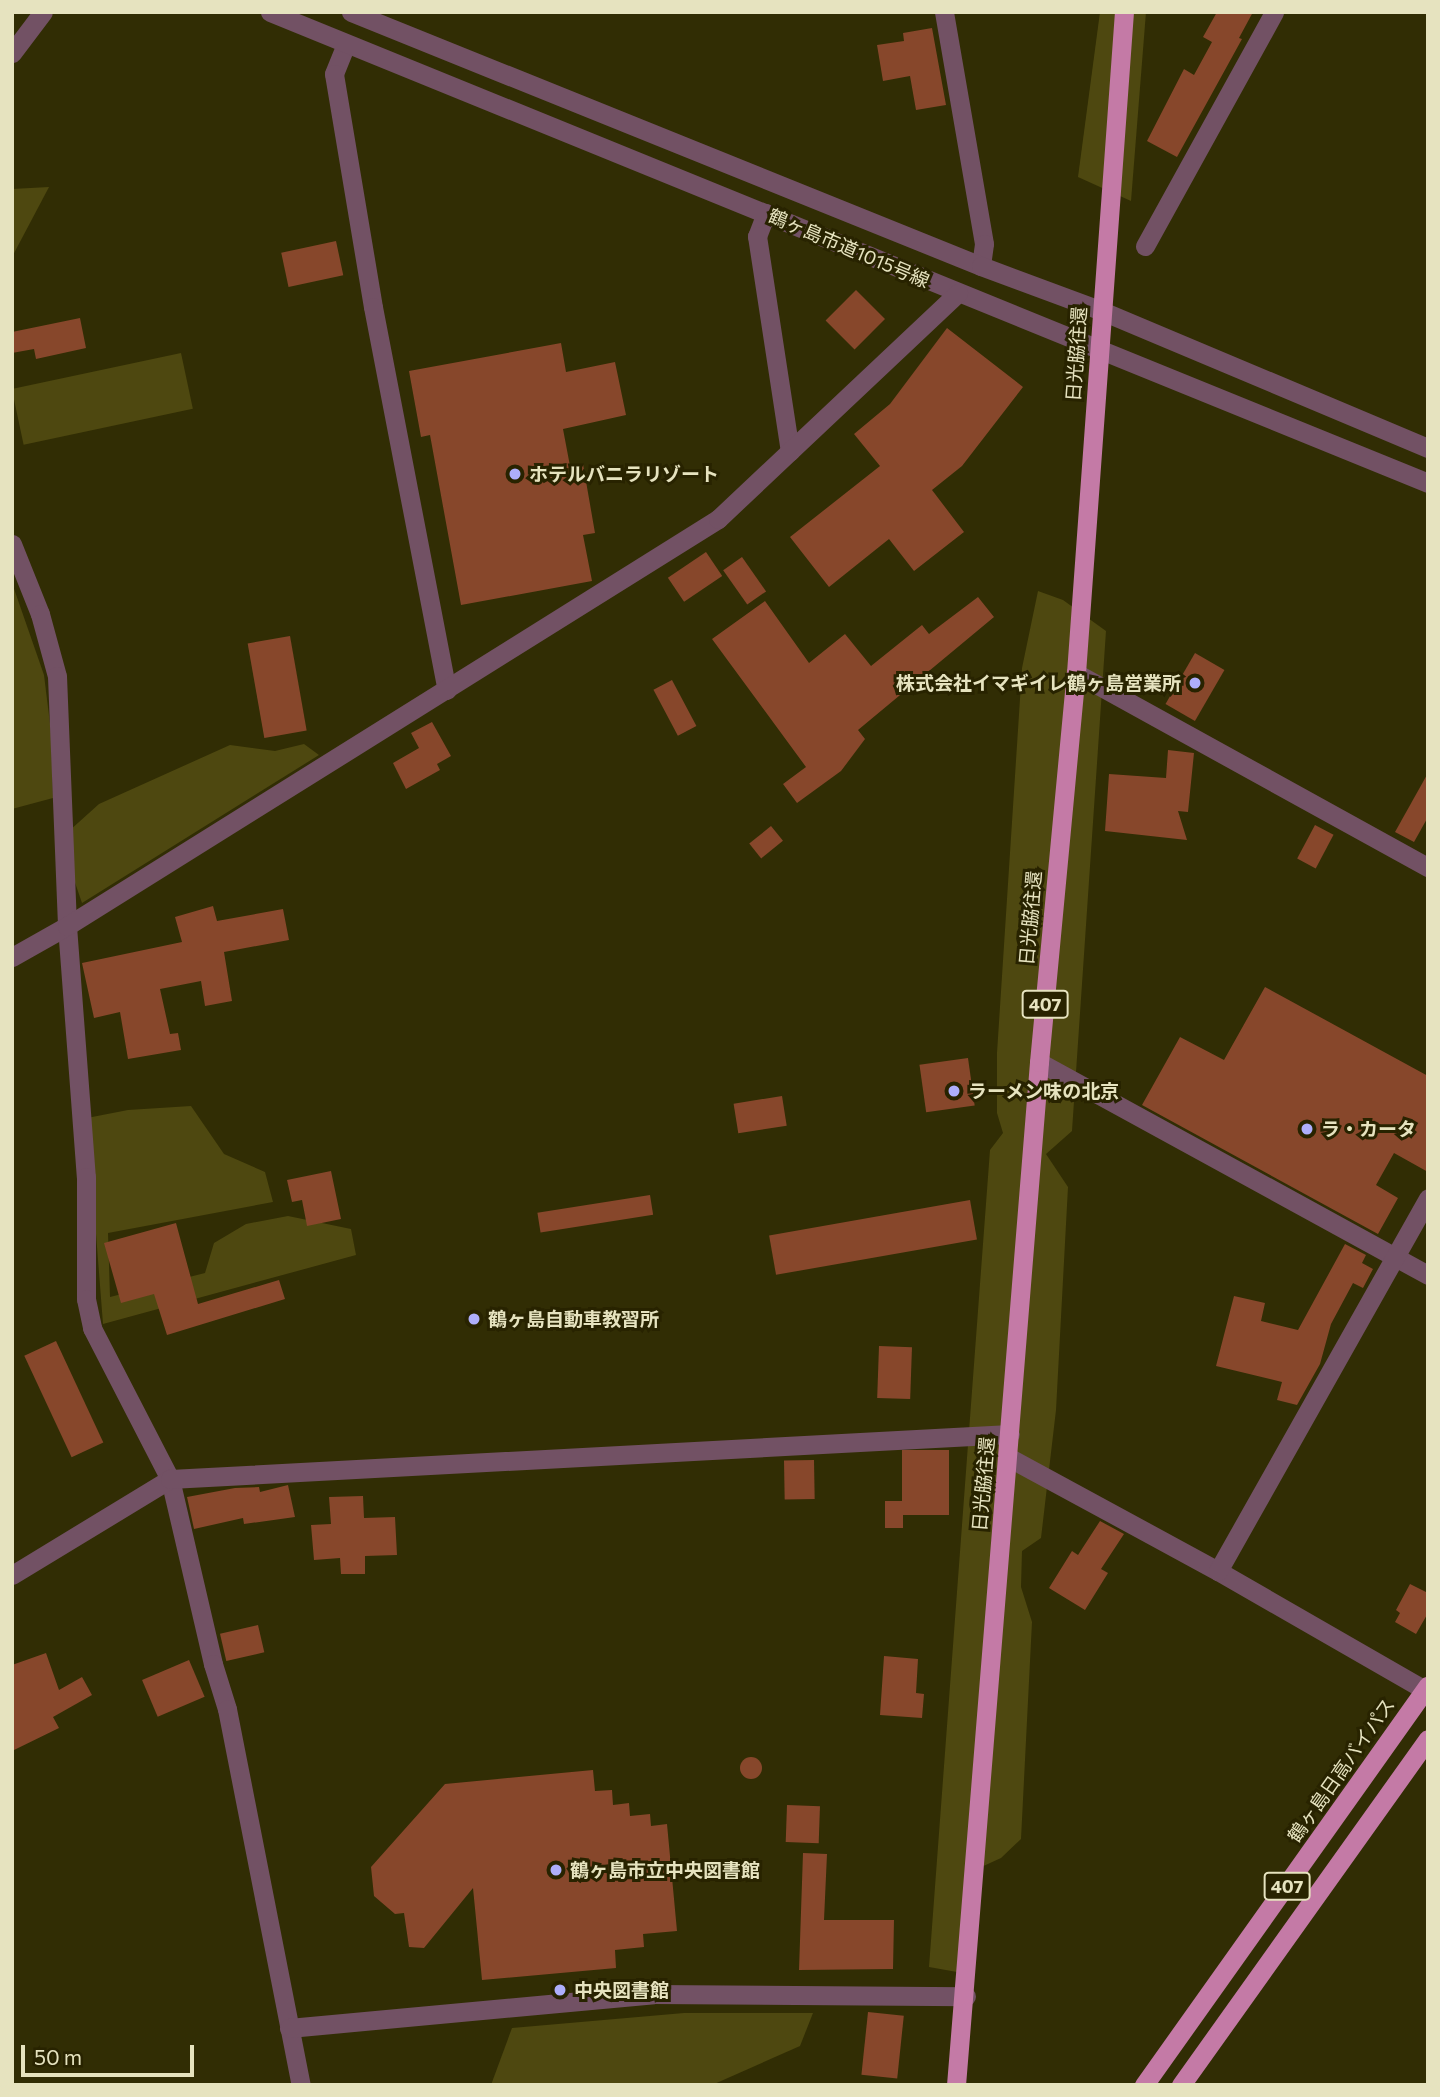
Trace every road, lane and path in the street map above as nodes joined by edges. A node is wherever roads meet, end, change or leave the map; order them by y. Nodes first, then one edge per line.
1 (43, 12) edge
2 (270, 12) edge
3 (351, 12) edge
4 (944, 12) edge
5 (1124, 12) edge
6 (1274, 12) edge
7 (346, 44) junction
8 (12, 53) edge
9 (766, 213) junction
10 (1145, 246) dead end
11 (981, 266) junction
12 (958, 293) junction
13 (1102, 311) junction
14 (1100, 348) junction
15 (1428, 448) edge
16 (790, 451) junction
17 (1428, 483) edge
18 (12, 544) edge
19 (1076, 673) junction
20 (447, 690) junction
21 (1428, 867) edge
22 (67, 926) junction
23 (12, 957) edge
24 (1039, 1062) junction
25 (1428, 1198) edge
26 (1396, 1257) junction
27 (1428, 1275) edge
28 (1010, 1434) junction
29 (1008, 1457) junction
30 (170, 1479) junction
31 (1218, 1571) junction
32 (12, 1575) edge
33 (1426, 1688) edge
34 (1428, 1739) edge
35 (966, 1996) junction
36 (289, 2028) junction
37 (301, 2085) edge
38 (956, 2085) edge
39 (1144, 2085) edge
40 (1181, 2085) edge

1 - 8 street
2 - 7 street, 鶴ヶ島市道1015号線
3 - 11 street, 鶴ヶ島市道1015号線
4 - 11 street
5 - 13 highway, 日光脇往還 / 407
6 - 10 street
7 - 9 street, 鶴ヶ島市道1015号線
7 - 20 street
9 - 12 street, 鶴ヶ島市道1015号線
9 - 16 street
11 - 13 street, 鶴ヶ島市道1015号線
12 - 14 street, 鶴ヶ島市道1015号線
12 - 16 street
13 - 14 highway, 日光脇往還 / 407
13 - 15 street, 鶴ヶ島市道1015号線
14 - 17 street, 鶴ヶ島市道1015号線
14 - 19 highway, 日光脇往還 / 407
16 - 20 street
18 - 22 street
19 - 21 street
19 - 24 highway, 日光脇往還 / 407
20 - 22 street
22 - 23 street
22 - 30 street
24 - 26 street
24 - 28 highway, 日光脇往還 / 407
25 - 26 street
26 - 27 street
26 - 31 street
28 - 29 highway, 日光脇往還 / 407
28 - 30 street
29 - 31 street
29 - 35 highway, 日光脇往還 / 407
30 - 32 street
30 - 36 street
31 - 33 street
33 - 39 highway, 鶴ヶ島日高バイパス / 407
34 - 40 highway, 407
35 - 36 street
35 - 38 highway, 407
36 - 37 street

